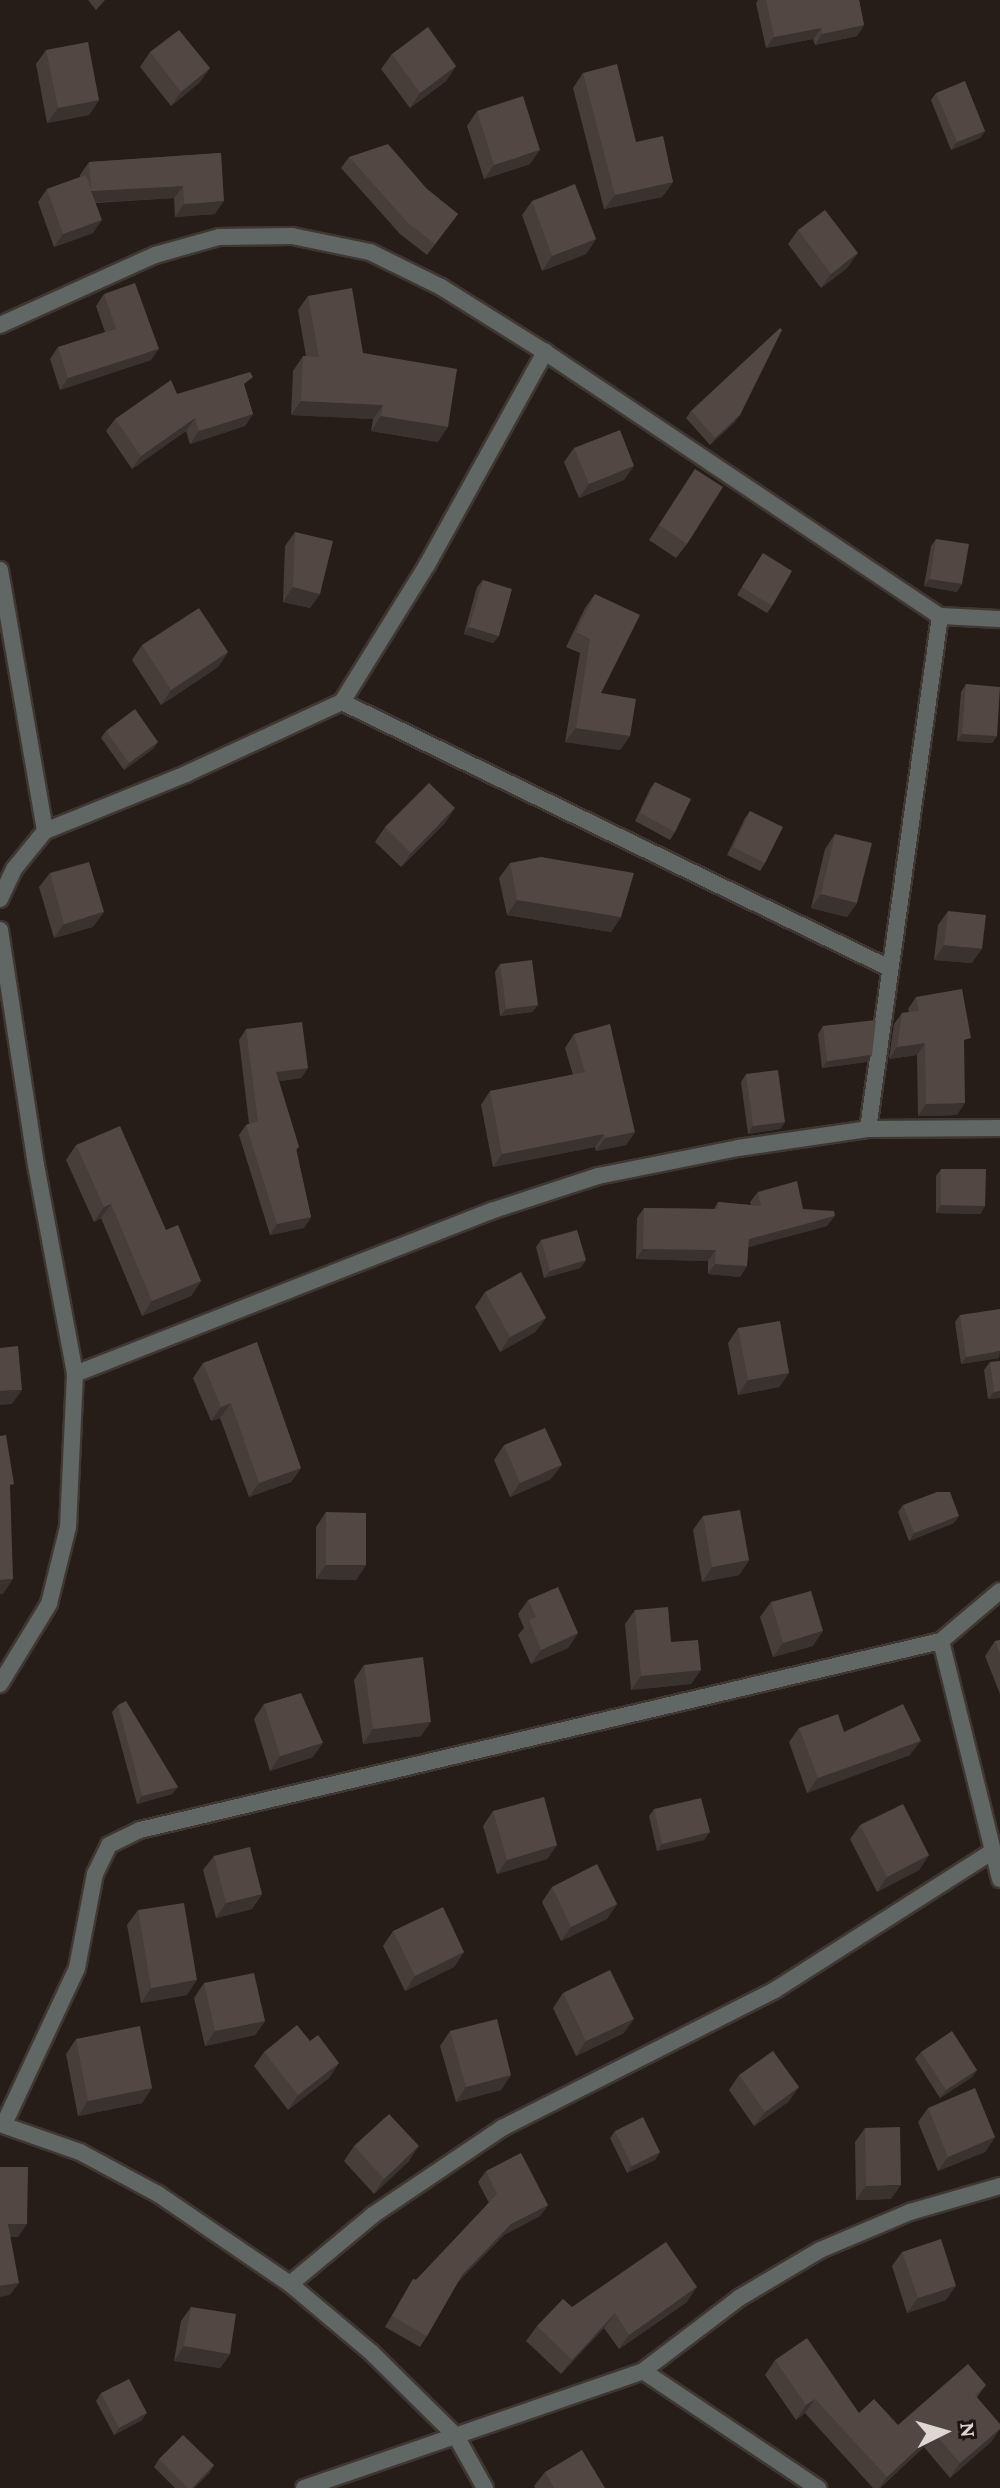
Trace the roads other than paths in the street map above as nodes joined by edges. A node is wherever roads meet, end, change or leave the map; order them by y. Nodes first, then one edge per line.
1 (0, 325) edge
2 (545, 352) junction
3 (0, 570) edge
4 (940, 616) junction
5 (1000, 619) edge
6 (342, 702) junction
7 (45, 831) junction
8 (0, 899) edge
9 (0, 930) edge
10 (889, 968) junction
11 (1000, 1128) edge
12 (868, 1129) junction
13 (75, 1374) junction
14 (1000, 1591) edge
15 (941, 1641) junction
16 (0, 1684) edge
17 (993, 1812) edge
18 (993, 1851) junction
19 (1000, 1879) edge
20 (2, 2124) edge
21 (1000, 2186) edge
22 (290, 2284) junction
23 (643, 2371) junction
24 (456, 2436) junction
25 (304, 2488) edge
26 (485, 2488) edge
27 (818, 2488) edge

1 - 2 street
2 - 4 street
2 - 6 street
3 - 7 street
4 - 5 street
4 - 10 street
6 - 7 street
6 - 10 street
7 - 8 street
9 - 13 street
10 - 12 street
11 - 12 street
12 - 13 street
13 - 16 street
14 - 15 street
15 - 17 street
15 - 20 street
17 - 18 street
18 - 19 street
18 - 22 street
20 - 22 street
21 - 23 street
22 - 24 street
23 - 24 street
23 - 27 street
24 - 25 street
24 - 26 street

